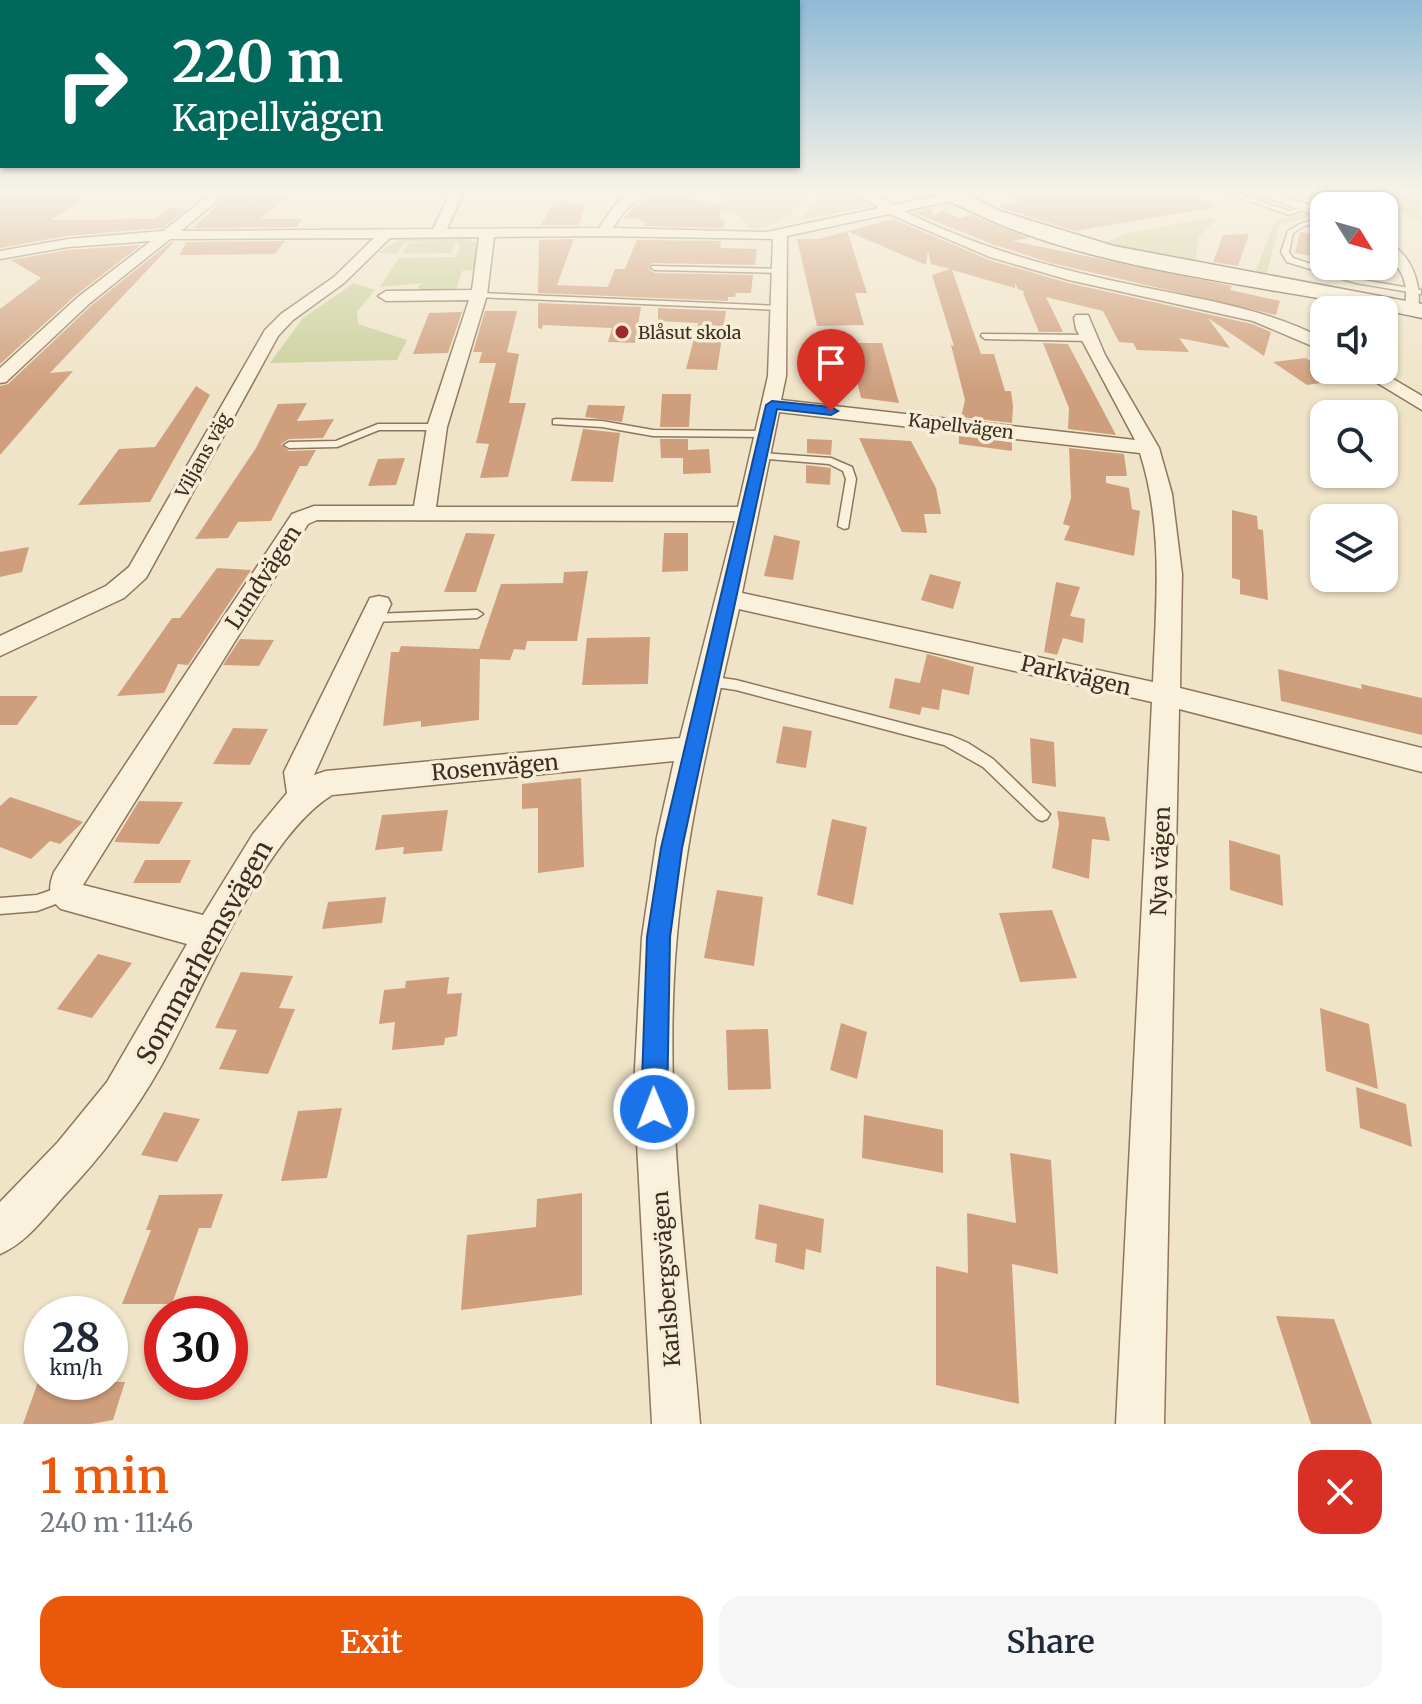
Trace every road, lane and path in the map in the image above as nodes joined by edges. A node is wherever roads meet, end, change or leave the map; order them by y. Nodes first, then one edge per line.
1 (141, 255) edge
2 (364, 255) edge
3 (484, 255) edge
4 (781, 255) edge
5 (1001, 255) edge
6 (1161, 255) edge
7 (1287, 255) edge
8 (1398, 258) edge
9 (1310, 266) edge
10 (655, 268) dead end
11 (781, 271) junction
12 (1353, 280) edge
13 (1418, 294) edge
14 (479, 295) junction
15 (386, 296) dead end
16 (781, 308) junction
17 (1086, 328) joint
18 (985, 336) dead end
19 (1310, 339) edge
20 (0, 378) edge
21 (1388, 384) edge
22 (1422, 404) edge
23 (556, 422) dead end
24 (437, 427) junction
25 (766, 432) junction
26 (289, 445) dead end
27 (1149, 448) junction
28 (424, 512) junction
29 (748, 514) junction
30 (844, 526) dead end
31 (729, 598) junction
32 (376, 611) joint
33 (477, 614) dead end
34 (0, 647) edge
35 (707, 681) junction
36 (1166, 695) junction
37 (692, 748) junction
38 (1422, 760) edge
39 (303, 797) junction
40 (1042, 814) dead end
41 (66, 893) junction
42 (0, 906) edge
43 (209, 933) junction
44 (0, 1232) edge
45 (676, 1424) edge
46 (1140, 1424) edge

1 - 20 street
2 - 34 street, Viljans väg
3 - 14 street
4 - 11 street, Karlsbergsvägen
5 - 19 street
6 - 13 street
7 - 9 lane
8 - 13 street
10 - 11 lane
11 - 16 street, Karlsbergsvägen
12 - 13 lane
14 - 15 street
14 - 16 lane
14 - 24 street
16 - 25 street, Karlsbergsvägen
17 - 18 lane
17 - 27 street, Nya vägen
21 - 22 street
23 - 25 lane
24 - 26 lane
24 - 28 street
25 - 27 street, Kapellvägen
25 - 29 street, Karlsbergsvägen
25 - 30 lane
27 - 36 street, Nya vägen
28 - 29 street, Lundvägen
28 - 41 street, Lundvägen
29 - 31 street, Karlsbergsvägen
31 - 35 street, Karlsbergsvägen
31 - 36 street, Parkvägen
32 - 33 lane
32 - 39 street
35 - 37 street, Karlsbergsvägen
35 - 40 lane
36 - 38 street, Parkvägen
36 - 46 street, Nya vägen
37 - 39 street, Rosenvägen
37 - 45 street, Karlsbergsvägen
39 - 43 street, Sommarhemsvägen
41 - 42 lane
41 - 43 street
43 - 44 street, Sommarhemsvägen

